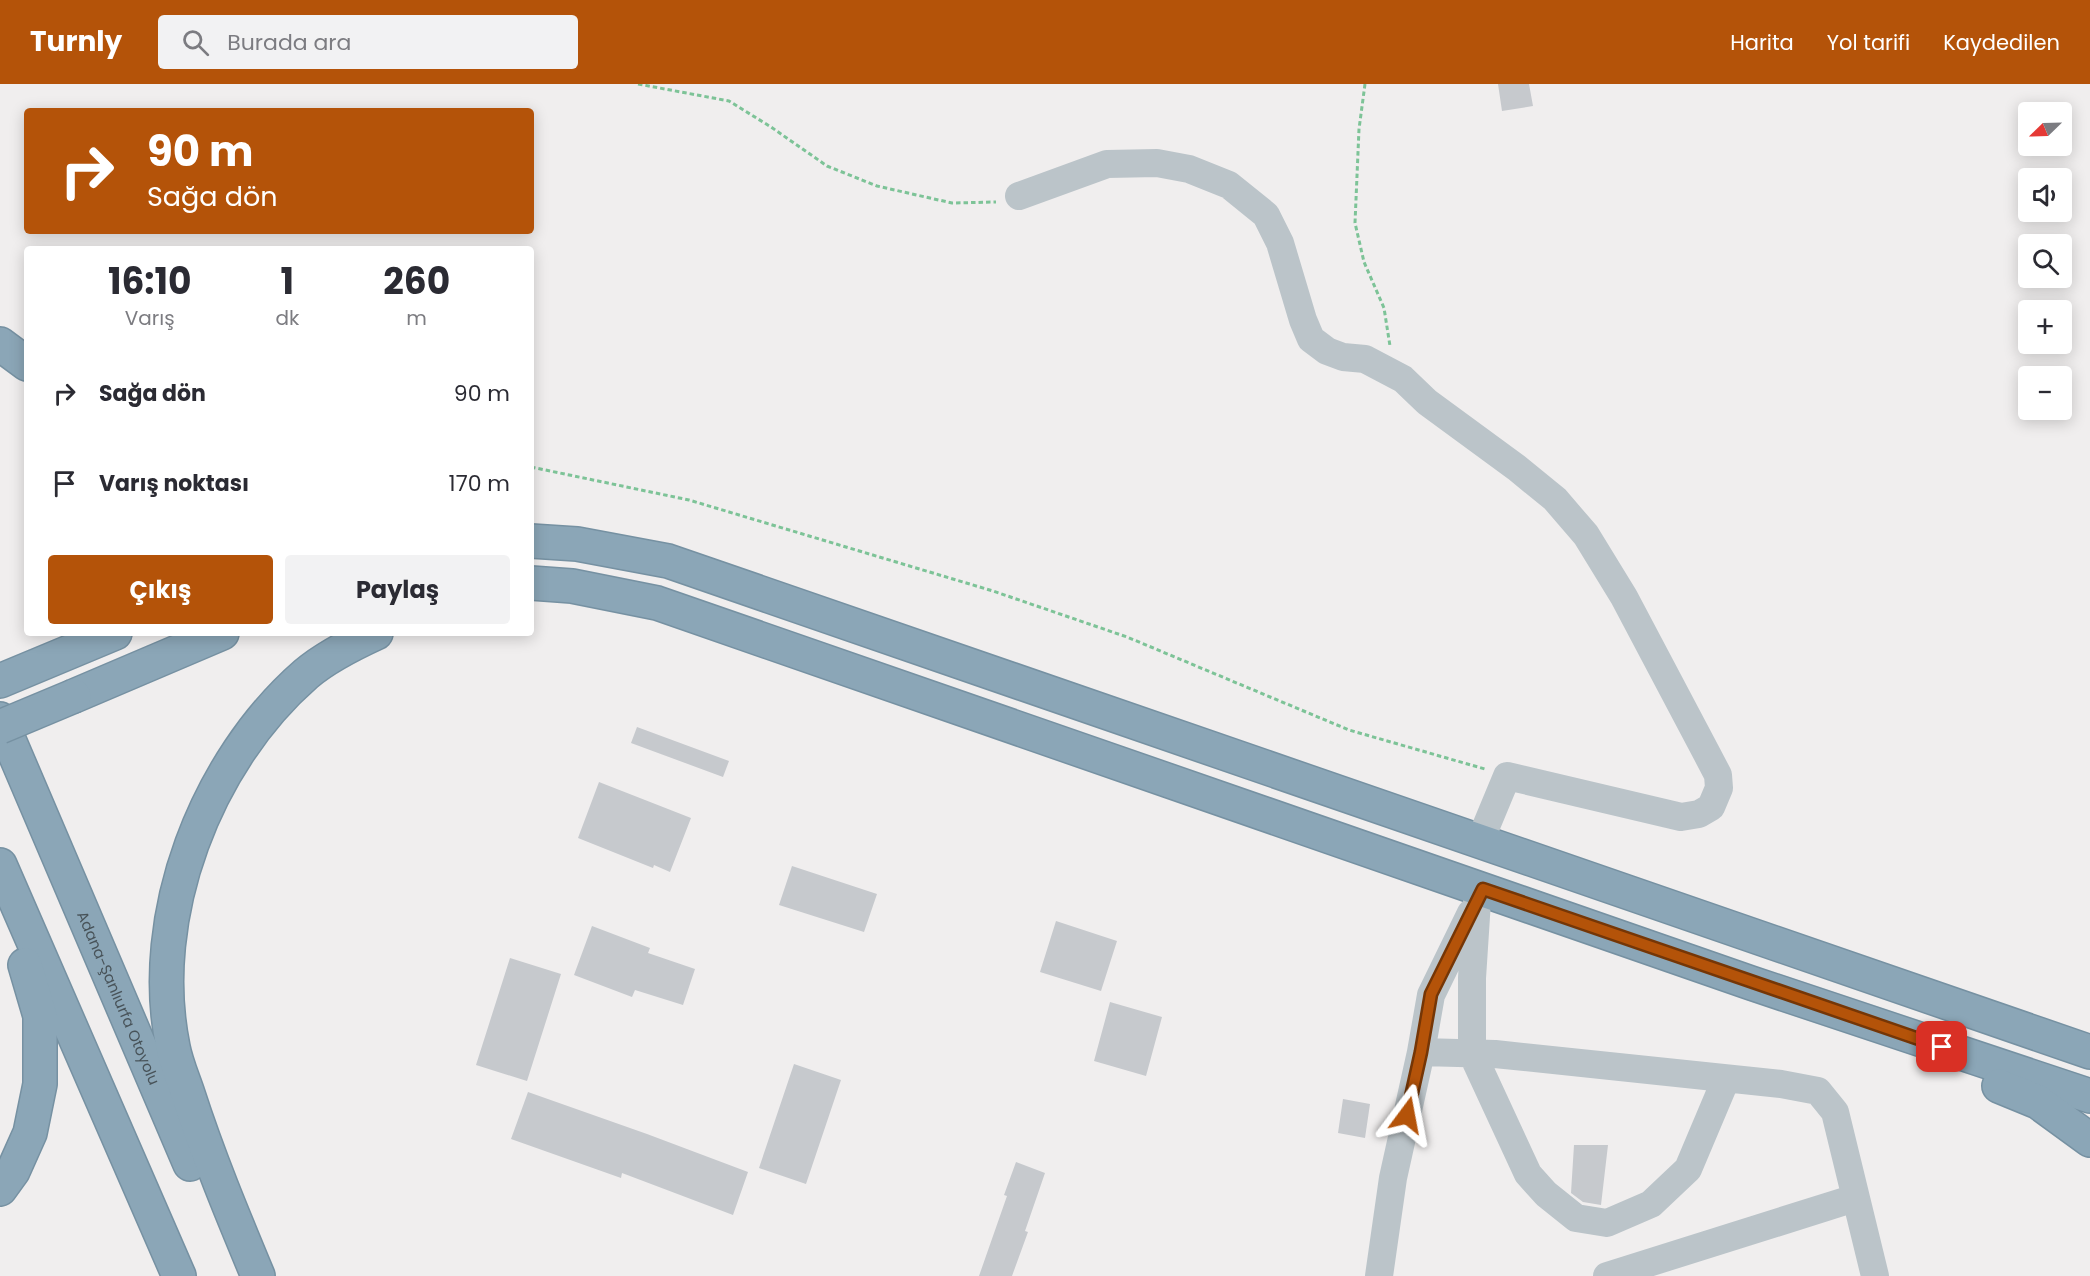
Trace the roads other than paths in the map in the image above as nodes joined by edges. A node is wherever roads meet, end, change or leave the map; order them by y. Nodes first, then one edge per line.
1 (1019, 196) road end
2 (0, 344) edge
3 (24, 362) edge
4 (534, 524) edge
5 (534, 541) edge
6 (534, 584) edge
7 (534, 593) edge
8 (810, 610) junction
9 (108, 636) edge
10 (215, 636) edge
11 (370, 636) edge
12 (797, 651) junction
13 (0, 681) edge
14 (0, 719) edge
15 (0, 727) edge
16 (1480, 841) junction
17 (0, 865) edge
18 (0, 895) edge
19 (1480, 895) junction
20 (1778, 943) junction
21 (1751, 983) junction
22 (2090, 1037) edge
23 (1421, 1052) junction
24 (2090, 1052) edge
25 (1472, 1053) junction
26 (1726, 1079) junction
27 (2090, 1096) edge
28 (2090, 1140) edge
29 (0, 1189) edge
30 (1856, 1198) junction
31 (179, 1276) edge
32 (238, 1276) edge
33 (258, 1276) edge
34 (1379, 1276) edge
35 (1606, 1276) edge
36 (1875, 1276) edge

1 - 16 street
2 - 3 highway
4 - 8 highway
5 - 8 highway
6 - 12 highway
7 - 12 highway
8 - 16 highway
9 - 13 highway
10 - 15 highway, bridge
11 - 33 highway
12 - 19 highway
14 - 32 highway, Adana-Şanlıurfa Otoyolu
16 - 20 highway
17 - 31 highway
18 - 29 highway
19 - 21 highway
19 - 23 street
19 - 25 street
20 - 22 highway
20 - 24 highway
21 - 27 highway
21 - 28 highway
23 - 25 street
23 - 34 street
25 - 26 street
25 - 26 street
26 - 30 street
30 - 35 street
30 - 36 street

